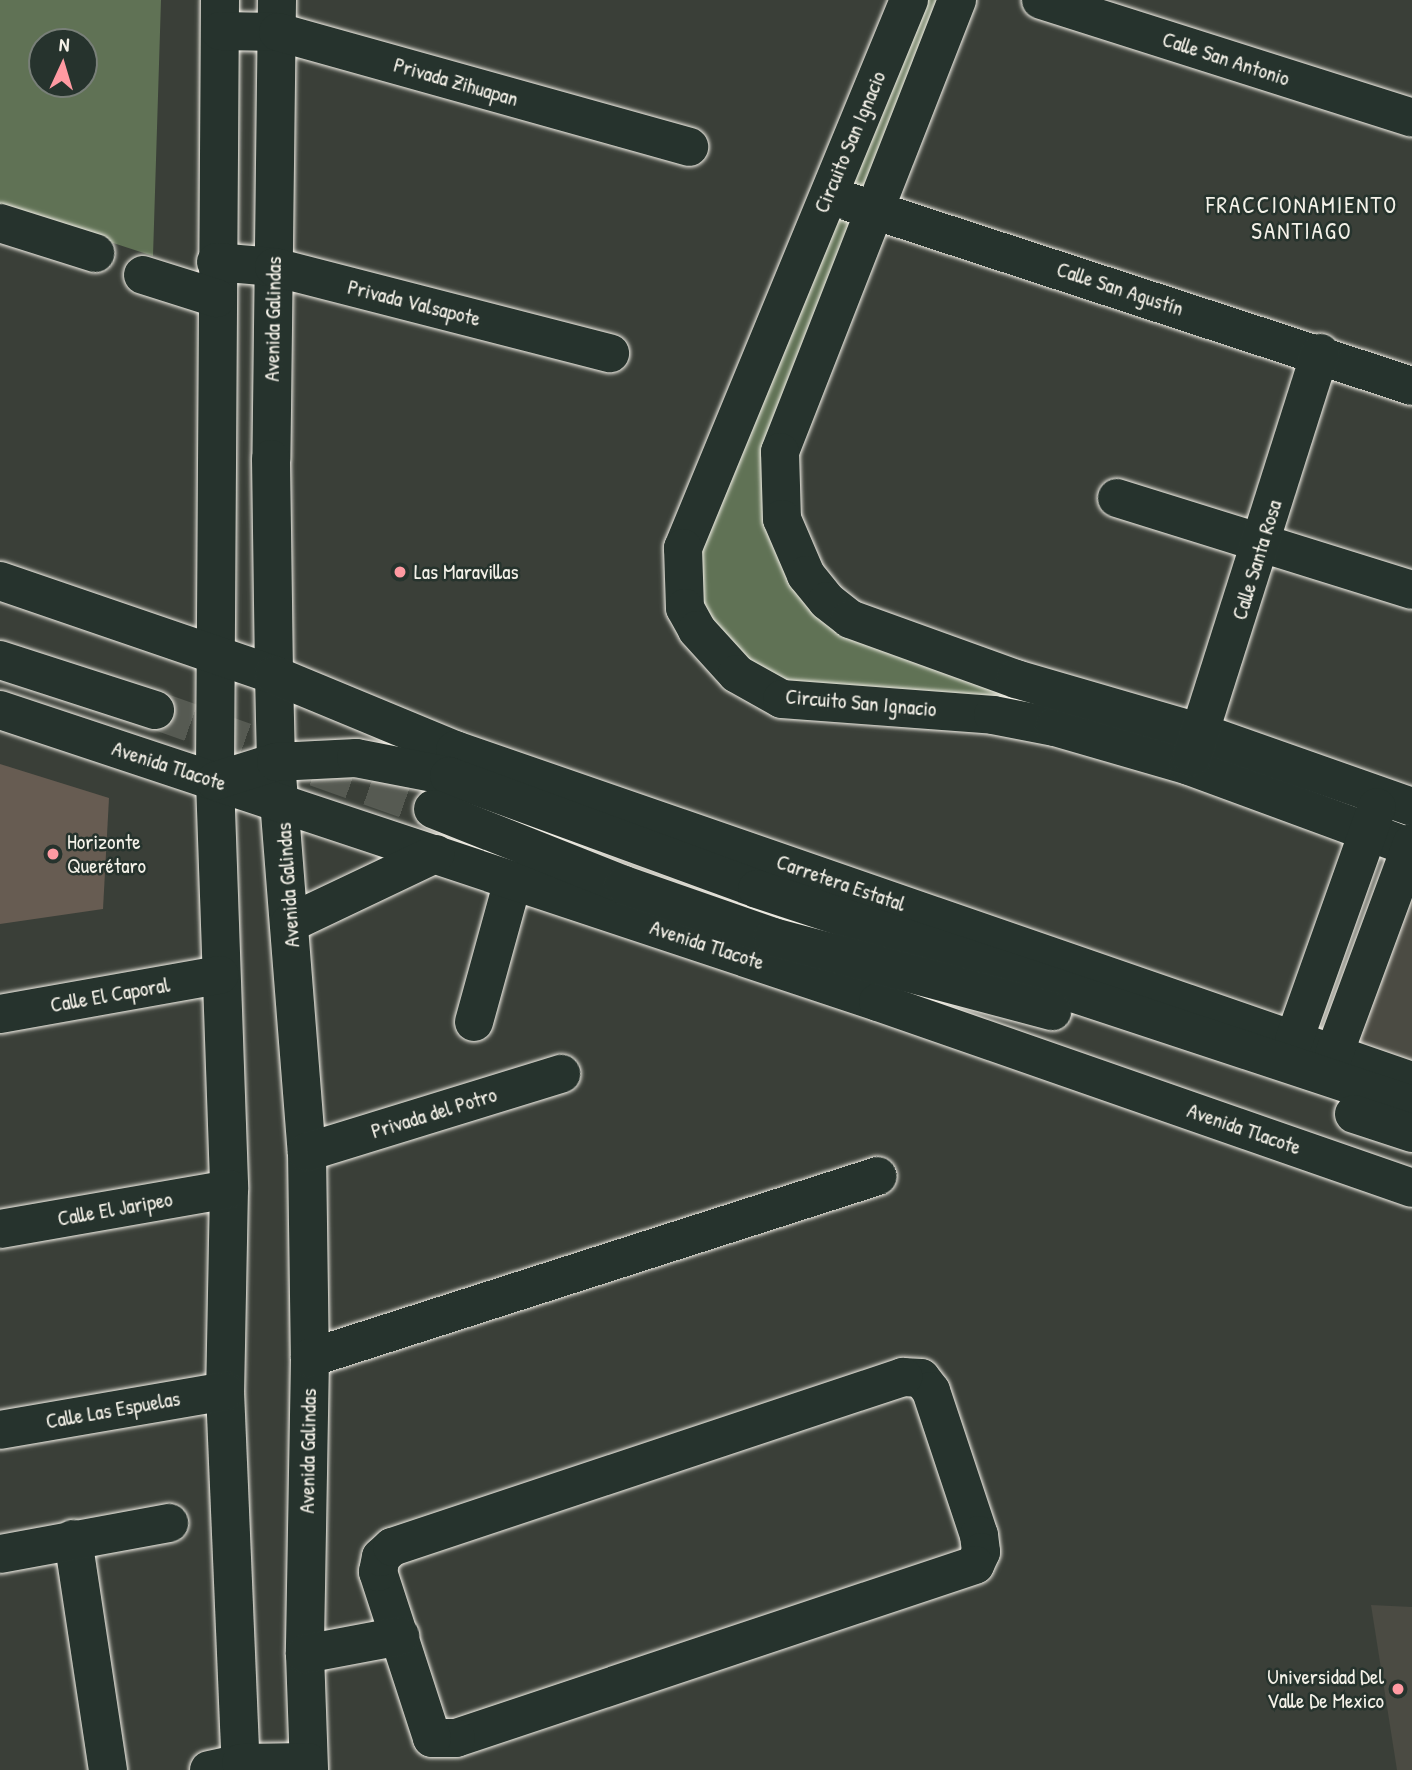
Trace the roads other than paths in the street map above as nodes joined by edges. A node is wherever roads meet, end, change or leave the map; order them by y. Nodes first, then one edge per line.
1 (909, 0) edge
2 (957, 0) edge
3 (1041, 0) edge
4 (220, 15) edge
5 (277, 16) edge
6 (1412, 118) edge
7 (689, 147) dead end
8 (828, 194) junction
9 (873, 209) junction
10 (0, 223) edge
11 (95, 253) dead end
12 (274, 267) junction
13 (143, 275) dead end
14 (216, 280) junction
15 (610, 353) dead end
16 (1320, 353) junction
17 (1412, 386) edge
18 (215, 457) junction
19 (271, 459) junction
20 (1117, 498) dead end
21 (1262, 544) junction
22 (0, 581) edge
23 (1412, 590) edge
24 (214, 653) junction
25 (0, 660) edge
26 (274, 675) junction
27 (0, 710) edge
28 (155, 710) tunnel mouth
29 (1196, 750) junction
30 (276, 762) junction
31 (215, 781) junction
32 (1396, 801) edge
33 (282, 803) junction
34 (433, 809) tunnel mouth
35 (1368, 832) junction
36 (1411, 846) edge
37 (435, 854) junction
38 (513, 880) junction
39 (290, 923) junction
40 (773, 937) junction
41 (220, 975) junction
42 (0, 1014) edge
43 (474, 1022) dead end
44 (1294, 1041) junction
45 (1334, 1055) junction
46 (561, 1074) dead end
47 (1412, 1081) edge
48 (1412, 1105) edge
49 (1412, 1133) edge
50 (307, 1152) junction
51 (1412, 1159) edge
52 (878, 1176) dead end
53 (1412, 1188) edge
54 (229, 1189) junction
55 (0, 1229) edge
56 (310, 1358) junction
57 (225, 1391) junction
58 (0, 1430) edge
59 (169, 1523) dead end
60 (73, 1539) junction
61 (0, 1554) edge
62 (400, 1636) junction
63 (305, 1654) junction
64 (309, 1766) edge
65 (230, 1768) edge
66 (108, 1770) edge

1 - 8 street, Circuito San Ignacio
2 - 9 street, Circuito San Ignacio
3 - 6 street, Calle San Antonio
4 - 5 street, Privada Zihuapan
4 - 14 street
5 - 7 street, Privada Zihuapan
5 - 12 street, Avenida Galindas
8 - 9 street, Calle San Agustín
8 - 29 street, Circuito San Ignacio
9 - 16 street, Calle San Agustín
9 - 29 street, Circuito San Ignacio
10 - 11 street
12 - 14 street, Privada Valsapote
12 - 15 street, Privada Valsapote
12 - 19 street, Avenida Galindas
13 - 14 street, Privada Valsapote
14 - 18 street
16 - 17 street, Calle San Agustín
16 - 21 street, Calle Santa Rosa
18 - 19 street
18 - 24 street
19 - 26 street, Avenida Galindas
20 - 21 street
21 - 23 street
21 - 29 street, Calle Santa Rosa
22 - 24 street, Carretera Estatal
24 - 26 street, Carretera Estatal
24 - 31 street
25 - 28 street
26 - 30 street, Avenida Galindas
26 - 44 street, Carretera Estatal
27 - 31 street, Avenida Tlacote
29 - 32 street, Circuito San Ignacio
29 - 35 street, Circuito San Ignacio
30 - 31 street
30 - 33 street, Avenida Galindas
30 - 48 street
31 - 33 street, Avenida Tlacote
31 - 41 street
32 - 35 street
33 - 37 street, Avenida Tlacote
33 - 39 street, Avenida Galindas
34 - 40 street, Avenida Tlacote
35 - 36 street, Circuito San Ignacio
35 - 44 street
36 - 45 street
37 - 38 street, Avenida Tlacote
37 - 39 street
38 - 43 street
38 - 53 street, Avenida Tlacote
39 - 50 street, Avenida Galindas
40 - 49 street, Avenida Tlacote
40 - 51 street
41 - 42 street, Calle El Caporal
41 - 54 street
44 - 45 street, Carretera Estatal
45 - 47 street, Carretera Estatal
46 - 50 street, Privada del Potro
50 - 56 street, Avenida Galindas
52 - 56 street
54 - 55 street, Calle El Jaripeo
54 - 57 street
56 - 63 street, Avenida Galindas
57 - 58 street, Calle Las Espuelas
57 - 65 street
59 - 60 street
60 - 61 street
60 - 66 street
62 - 62 street
62 - 63 street
63 - 64 street, Avenida Galindas
64 - 65 street

